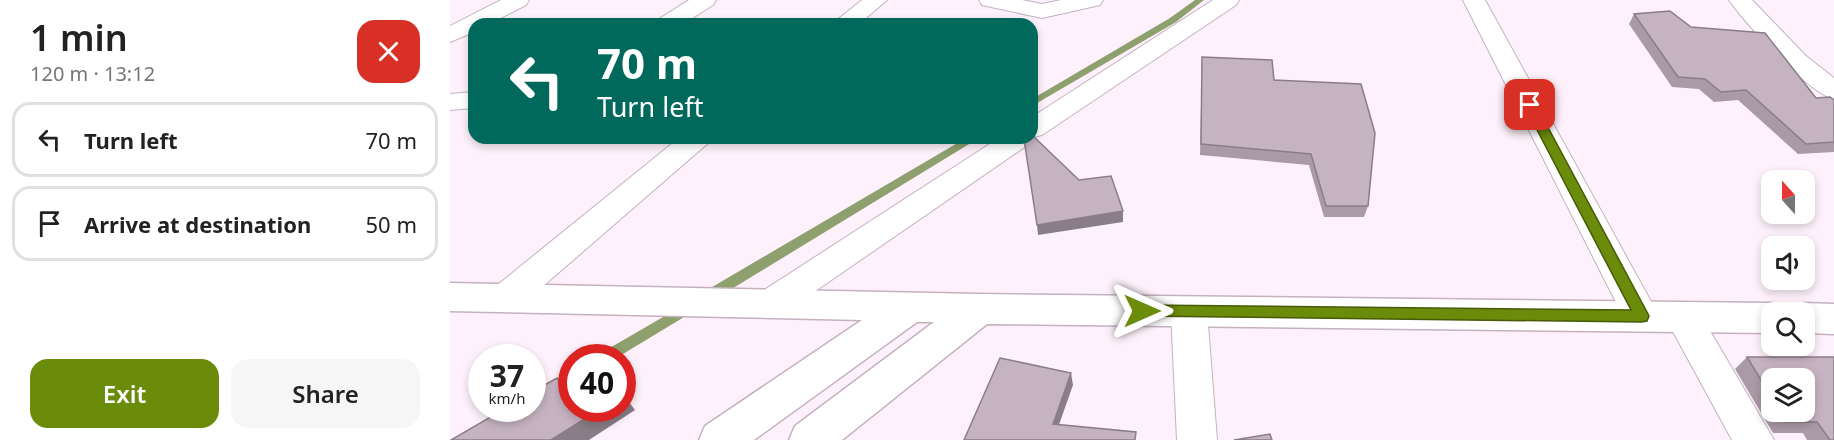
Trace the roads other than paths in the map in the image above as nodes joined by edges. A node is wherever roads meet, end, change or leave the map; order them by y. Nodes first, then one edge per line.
1 (518, 0) edge
2 (705, 0) edge
3 (876, 0) edge
4 (990, 0) edge
5 (1228, 0) edge
6 (1474, 0) edge
7 (1740, 0) edge
8 (1084, 2) edge
9 (483, 18) edge
10 (676, 18) edge
11 (852, 18) edge
12 (468, 26) edge
13 (450, 35) edge
14 (1834, 91) edge
15 (468, 100) edge
16 (450, 102) edge
17 (1038, 125) edge
18 (690, 144) edge
19 (1008, 144) edge
20 (450, 297) edge
21 (507, 297) junction
22 (753, 304) junction
23 (909, 308) junction
24 (979, 309) junction
25 (1189, 312) junction
26 (1641, 316) junction
27 (1683, 317) junction
28 (1761, 318) edge
29 (1815, 318) edge
30 (1834, 319) edge
31 (720, 440) edge
32 (810, 440) edge
33 (1197, 440) edge
34 (1754, 440) edge

1 - 9 street
2 - 10 street
3 - 11 street
4 - 8 street
5 - 17 street
6 - 26 street
7 - 14 street
12 - 13 street
15 - 16 street
18 - 21 street
19 - 22 street
20 - 21 street
21 - 22 street
22 - 23 street
23 - 24 street
23 - 31 street
24 - 25 street
24 - 32 street
25 - 26 street
25 - 33 street
26 - 27 street
27 - 28 street
27 - 34 street
29 - 30 street

